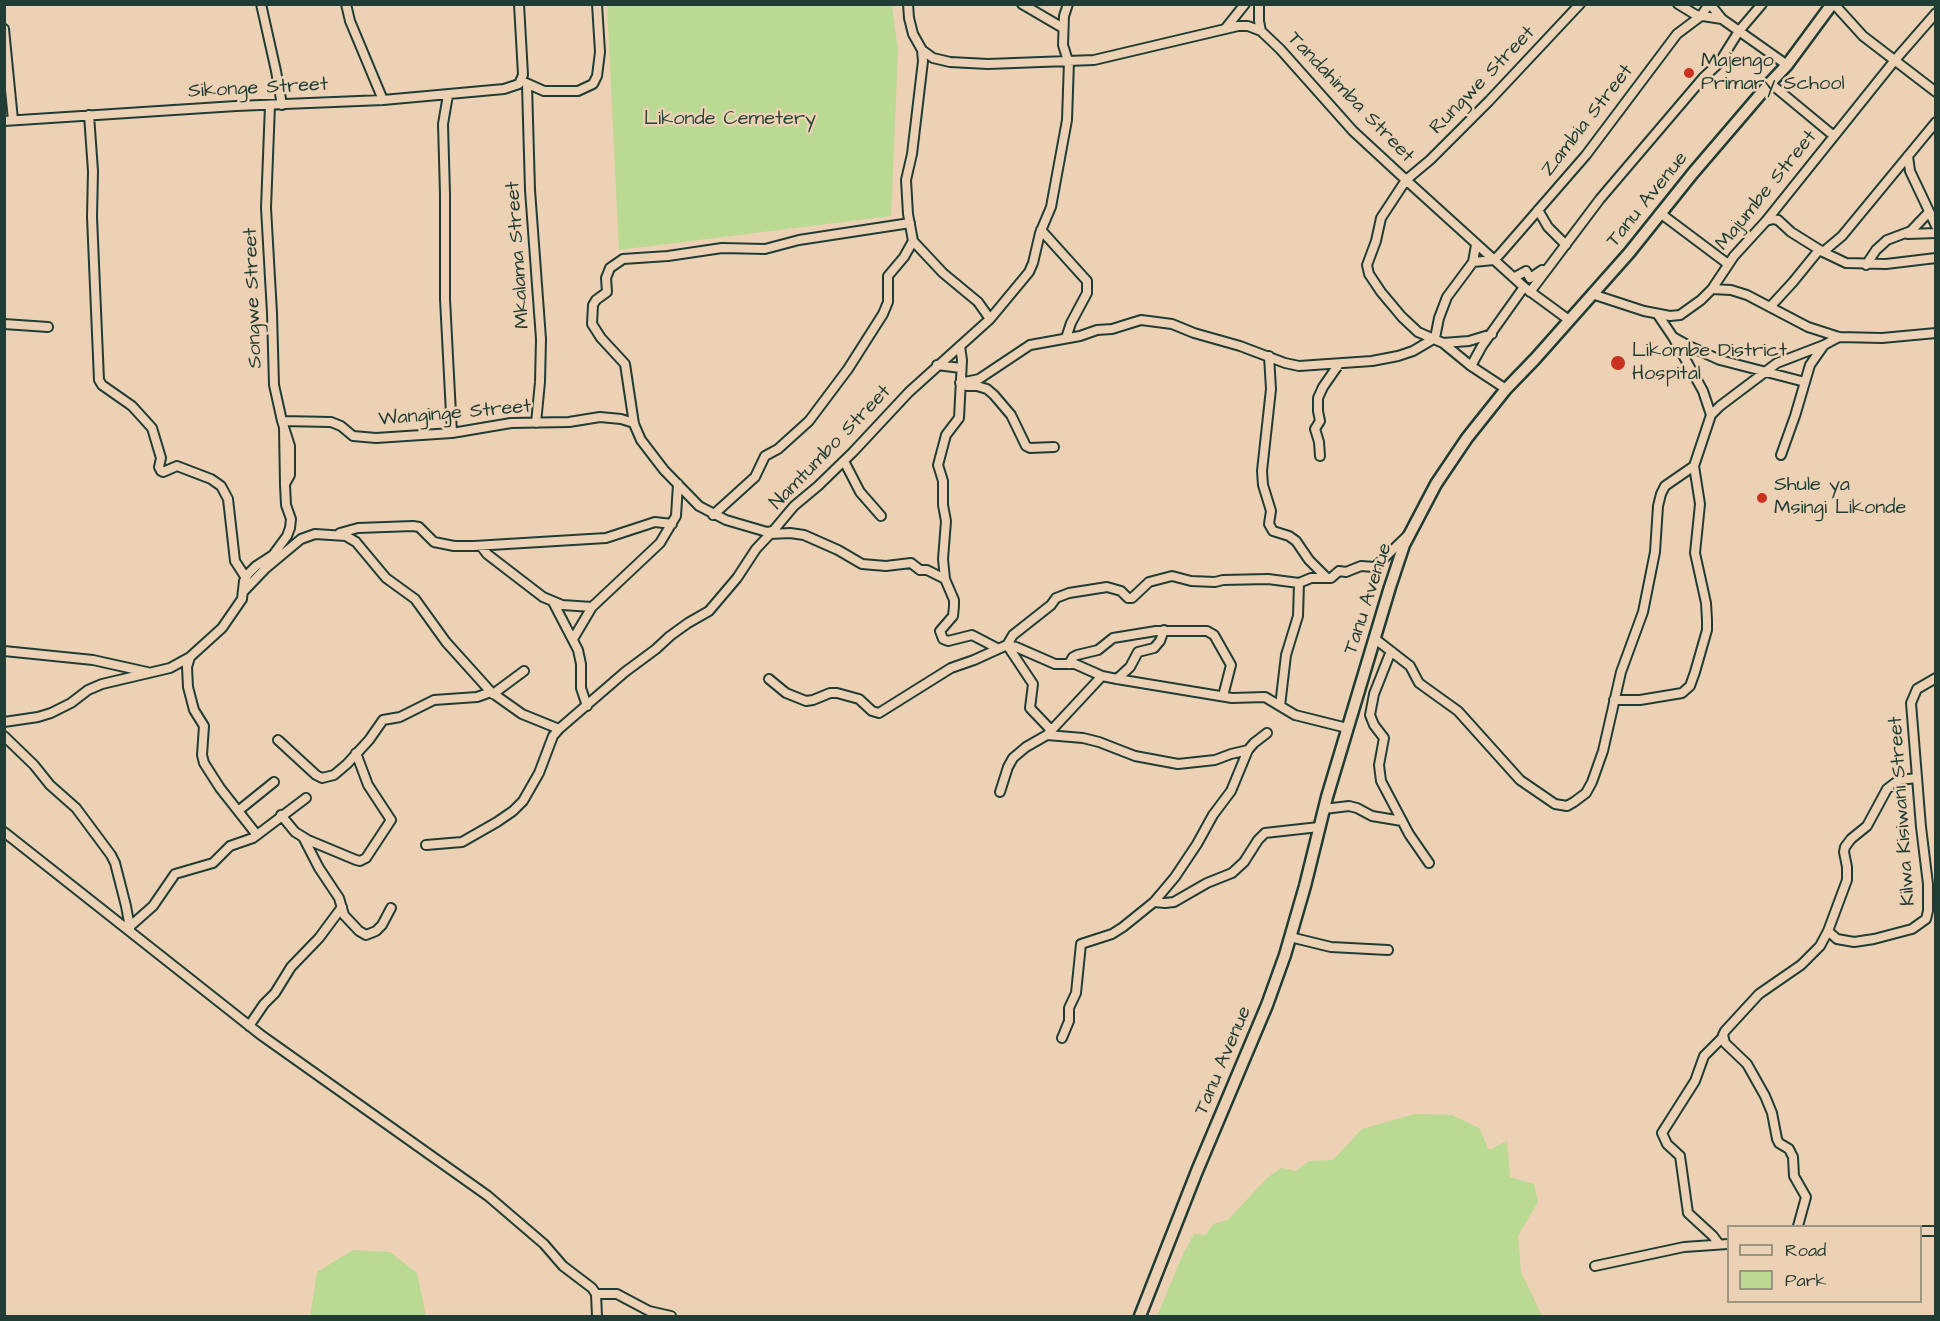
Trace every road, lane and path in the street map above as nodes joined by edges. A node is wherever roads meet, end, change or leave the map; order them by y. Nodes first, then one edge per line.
1 (261, 4) edge
2 (346, 4) edge
3 (519, 4) edge
4 (597, 4) edge
5 (908, 4) edge
6 (1022, 4) edge
7 (1068, 4) edge
8 (1245, 4) edge
9 (1259, 4) edge
10 (1580, 4) edge
11 (1678, 4) edge
12 (1710, 4) edge
13 (1762, 4) edge
14 (1833, 4) edge
15 (1935, 13) edge
16 (1701, 16) junction
17 (1722, 19) junction
18 (1063, 28) junction
19 (4, 29) edge
20 (1225, 29) junction
21 (1261, 31) junction
22 (1738, 31) junction
23 (922, 50) junction
24 (1894, 60) junction
25 (1068, 61) junction
26 (1788, 65) junction
27 (525, 82) junction
28 (1770, 83) junction
29 (1935, 92) edge
30 (448, 95) junction
31 (383, 100) junction
32 (270, 105) junction
33 (282, 105) junction
34 (89, 115) junction
35 (9, 121) edge
36 (1935, 122) edge
37 (1834, 136) junction
38 (1908, 156) junction
39 (1406, 180) junction
40 (1777, 208) junction
41 (1538, 210) junction
42 (1929, 212) junction
43 (1660, 213) junction
44 (1778, 220) junction
45 (1766, 221) junction
46 (910, 223) junction
47 (1935, 226) edge
48 (1041, 230) junction
49 (1935, 233) edge
50 (1907, 234) junction
51 (913, 241) junction
52 (1476, 245) junction
53 (1566, 245) junction
54 (1821, 251) junction
55 (1935, 258) edge
56 (1494, 260) junction
57 (1473, 262) junction
58 (1728, 264) junction
59 (1548, 265) junction
60 (1866, 265) junction
61 (1515, 277) junction
62 (1712, 289) junction
63 (1527, 290) junction
64 (1592, 294) junction
65 (1770, 307) junction
66 (1658, 315) junction
67 (990, 319) junction
68 (1569, 320) junction
69 (4, 324) edge
70 (48, 327) dead end
71 (1935, 333) edge
72 (1492, 334) junction
73 (1673, 337) junction
74 (1839, 337) junction
75 (1066, 338) junction
76 (1435, 338) junction
77 (1443, 343) junction
78 (1824, 345) junction
79 (960, 346) junction
80 (1269, 357) junction
81 (1339, 364) junction
82 (937, 365) junction
83 (1471, 366) junction
84 (961, 368) junction
85 (1766, 371) junction
86 (1805, 382) junction
87 (960, 385) junction
88 (1506, 389) junction
89 (1711, 415) junction
90 (536, 423) junction
91 (634, 423) junction
92 (283, 425) junction
93 (453, 433) junction
94 (1054, 447) dead end
95 (1781, 455) dead end
96 (1320, 456) dead end
97 (844, 461) junction
98 (1694, 466) junction
99 (678, 484) junction
100 (713, 515) junction
101 (881, 516) dead end
102 (672, 524) junction
103 (771, 533) junction
104 (1410, 533) junction
105 (336, 534) junction
106 (481, 546) junction
107 (1326, 577) junction
108 (246, 578) junction
109 (945, 579) junction
110 (1299, 583) junction
111 (243, 592) junction
112 (553, 602) junction
113 (592, 607) junction
114 (1164, 630) junction
115 (1374, 638) junction
116 (573, 639) junction
117 (1007, 645) junction
118 (998, 648) junction
119 (4, 651) edge
120 (1391, 651) junction
121 (190, 657) junction
122 (1069, 664) junction
123 (524, 671) dead end
124 (151, 673) junction
125 (1102, 676) junction
126 (1935, 678) edge
127 (769, 679) dead end
128 (1117, 679) junction
129 (492, 693) junction
130 (1223, 696) junction
131 (1614, 700) junction
132 (587, 706) junction
133 (1280, 706) junction
134 (4, 722) edge
135 (559, 729) junction
136 (1347, 729) junction
137 (1049, 732) junction
138 (1267, 734) dead end
139 (4, 736) edge
140 (278, 740) dead end
141 (1248, 750) junction
142 (356, 753) junction
143 (1917, 778) junction
144 (274, 782) dead end
145 (1000, 792) dead end
146 (306, 798) dead end
147 (1324, 809) junction
148 (238, 811) junction
149 (282, 815) junction
150 (1402, 821) junction
151 (1319, 827) junction
152 (4, 832) edge
153 (256, 835) junction
154 (303, 837) junction
155 (426, 845) dead end
156 (1429, 863) dead end
157 (1154, 902) junction
158 (342, 907) junction
159 (391, 908) dead end
160 (127, 929) junction
161 (1828, 932) junction
162 (1290, 937) junction
163 (1388, 950) dead end
164 (249, 1026) junction
165 (1723, 1036) junction
166 (1062, 1038) dead end
167 (1799, 1225) edge
168 (1719, 1244) junction
169 (1727, 1244) edge
170 (1595, 1266) dead end
171 (596, 1294) junction
172 (597, 1317) edge
173 (671, 1317) edge
174 (1140, 1317) edge

1 - 33 street
2 - 31 street
3 - 27 street, Mkalama Street
4 - 27 street
5 - 23 street
6 - 18 street
7 - 18 street, Namtumbo Street
8 - 20 street
9 - 21 street
10 - 39 street, Rungwe Street
11 - 16 street
12 - 16 street, Zambia Street
12 - 17 street
13 - 22 street
14 - 24 street
14 - 26 street, Tanu Avenue
15 - 24 street, Majumbe Street
16 - 17 street
16 - 41 street, Zambia Street
17 - 22 street
18 - 25 street, Namtumbo Street
19 - 35 street
20 - 21 street, Tandahimba Street
20 - 25 street, Tandahimba Street
21 - 39 street, Tandahimba Street
22 - 26 street
22 - 53 street
23 - 25 street, Tandahimba Street
23 - 46 street
24 - 29 street
24 - 37 street, Majumbe Street
25 - 48 street, Namtumbo Street
26 - 28 street, Tanu Avenue
27 - 30 street, Sikonge Street
27 - 90 street, Mkalama Street
28 - 37 street
28 - 43 street, Tanu Avenue
30 - 31 street, Sikonge Street
30 - 93 street
31 - 33 street, Sikonge Street
32 - 33 street, Sikonge Street
32 - 34 street, Sikonge Street
32 - 92 street, Songwe Street
34 - 35 street, Sikonge Street
34 - 108 street
36 - 38 street
37 - 40 street, Majumbe Street
38 - 42 street
38 - 54 street
39 - 52 street, Tandahimba Street
39 - 76 street, Rungwe Street
40 - 44 street
40 - 45 street, Majumbe Street
41 - 53 street
41 - 56 street, Zambia Street
42 - 47 street
42 - 50 street
43 - 58 street
43 - 64 street, Tanu Avenue
44 - 45 street
44 - 54 street
45 - 58 street, Majumbe Street
46 - 51 street
46 - 91 street, Namtumbo Street
48 - 67 street, Namtumbo Street
48 - 75 street
49 - 50 street
50 - 60 street
51 - 67 street
51 - 100 street
52 - 56 street, Tandahimba Street
52 - 57 street
53 - 59 street
54 - 60 street
54 - 65 street
55 - 60 street
56 - 57 street
56 - 61 street, Tandahimba Street
57 - 76 street
58 - 62 street, Majumbe Street
59 - 61 street
59 - 63 street
61 - 63 street, Tandahimba Street
62 - 65 street
62 - 66 street, Majumbe Street
63 - 68 street, Tandahimba Street
63 - 72 street
64 - 66 street, Majumbe Street
64 - 68 street, Tanu Avenue
65 - 74 street
66 - 73 street
67 - 79 street, Namtumbo Street
68 - 88 street, Tanu Avenue
69 - 70 street
71 - 74 street
72 - 77 street
72 - 83 street
73 - 85 street
73 - 89 street
74 - 78 street
75 - 80 street
75 - 87 street
76 - 77 street, Rungwe Street
76 - 81 street
77 - 83 street, Rungwe Street
78 - 85 street
78 - 86 street
79 - 82 street, Namtumbo Street
79 - 84 street
80 - 81 street
80 - 107 street
81 - 96 street
82 - 84 street
82 - 97 street, Namtumbo Street
83 - 88 street, Rungwe Street
84 - 87 street
85 - 86 street
85 - 89 street
86 - 95 street
87 - 94 street
87 - 109 street
88 - 104 street, Tanu Avenue
89 - 98 street
90 - 91 street, Wanginge Street
90 - 93 street, Wanginge Street
91 - 99 street, Namtumbo Street
92 - 93 street, Wanginge Street
92 - 108 street, Songwe Street
97 - 101 street
97 - 103 street, Namtumbo Street
98 - 131 street
98 - 131 street
99 - 100 street, Namtumbo Street
99 - 102 street
100 - 103 street, Namtumbo Street
102 - 106 street
102 - 113 street
103 - 109 street
103 - 132 street
104 - 107 street
104 - 115 street, Tanu Avenue
105 - 106 street
105 - 111 street
105 - 129 street
106 - 112 street
107 - 110 street
108 - 111 street
109 - 118 street
110 - 117 street
110 - 133 street
111 - 121 street
112 - 113 street
112 - 116 street
113 - 116 street
114 - 122 street
114 - 128 street
114 - 130 street
115 - 120 street
115 - 136 street, Tanu Avenue
116 - 132 street
117 - 118 street
117 - 122 street
117 - 137 street
118 - 127 street
119 - 124 street
120 - 131 street
120 - 150 street
121 - 124 street
121 - 148 street
122 - 125 street
123 - 129 street
124 - 134 street
125 - 128 street
125 - 137 street
126 - 143 street, Kilwa Kisiwani Street
128 - 130 street
129 - 135 street
129 - 142 street
130 - 133 street
132 - 135 street
133 - 136 street
135 - 155 street
136 - 147 street, Tanu Avenue
137 - 141 street
137 - 145 street
138 - 141 street
139 - 160 street
140 - 142 street
141 - 157 street
142 - 154 street
143 - 161 street
143 - 161 street, Kilwa Kisiwani Street
144 - 148 street
146 - 149 street
147 - 150 street
147 - 151 street, Tanu Avenue
148 - 153 street
149 - 153 street
149 - 154 street
150 - 156 street
151 - 157 street
151 - 162 street, Tanu Avenue
152 - 160 street
153 - 160 street
154 - 158 street
157 - 166 street
158 - 159 street
158 - 164 street
160 - 164 street
161 - 165 street
162 - 163 street
162 - 174 street, Tanu Avenue
164 - 171 street
165 - 167 street
165 - 168 street
168 - 169 street
168 - 170 street
171 - 172 street
171 - 173 street

